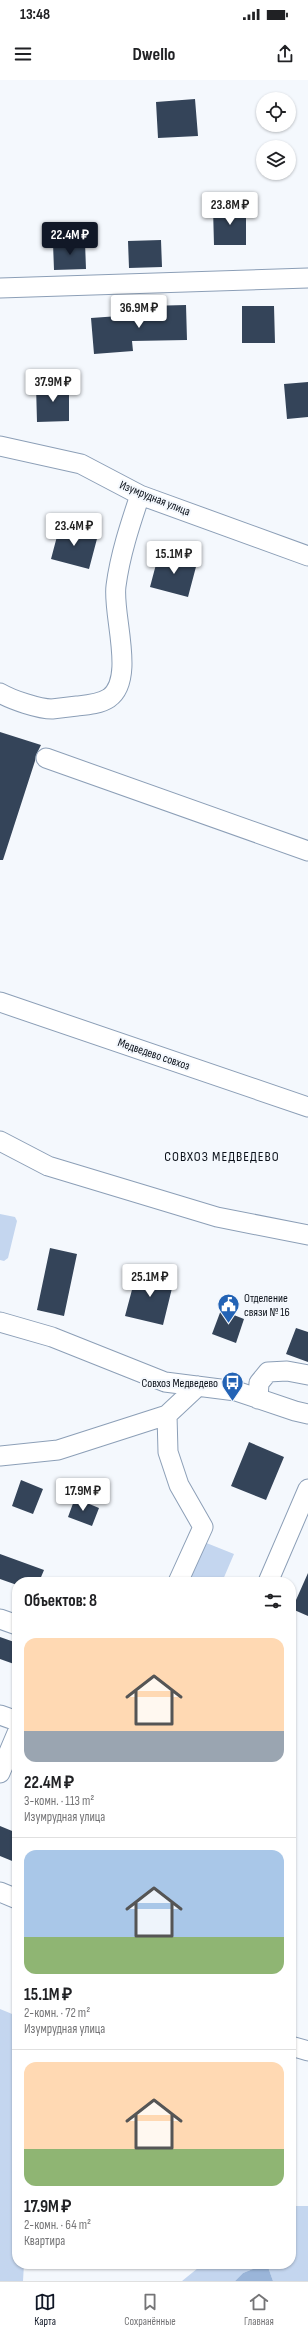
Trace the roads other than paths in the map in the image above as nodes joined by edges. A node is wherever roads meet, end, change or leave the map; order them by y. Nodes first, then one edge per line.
1 (308, 278) edge
2 (0, 288) edge
3 (0, 446) edge
4 (140, 495) junction
5 (308, 556) edge
6 (0, 693) edge
7 (46, 758) dead end
8 (308, 851) edge
9 (0, 1002) edge
10 (308, 1107) edge
11 (0, 1141) edge
12 (308, 1235) edge
13 (0, 1322) edge
14 (308, 1375) edge
15 (198, 1386) junction
16 (258, 1399) junction
17 (308, 1414) edge
18 (167, 1415) junction
19 (0, 1456) edge
20 (308, 1489) edge
21 (180, 1577) edge
22 (270, 1577) edge
23 (0, 1619) edge
24 (12, 1623) edge
25 (0, 1715) edge
26 (12, 1719) edge
27 (12, 1745) edge
28 (0, 1773) edge
29 (0, 1892) edge
30 (12, 1897) edge
31 (296, 2047) edge
32 (308, 2051) edge

1 - 2 street
3 - 4 street, Изумрудная улица
4 - 5 street, Изумрудная улица
4 - 6 street
7 - 8 street
9 - 10 street, Медведево совхоз
11 - 12 street
13 - 15 street
14 - 16 street
15 - 16 street
15 - 18 street
16 - 17 street
18 - 19 street
18 - 21 street
20 - 22 street
23 - 24 street
25 - 26 street
27 - 28 street
29 - 30 street
31 - 32 street

